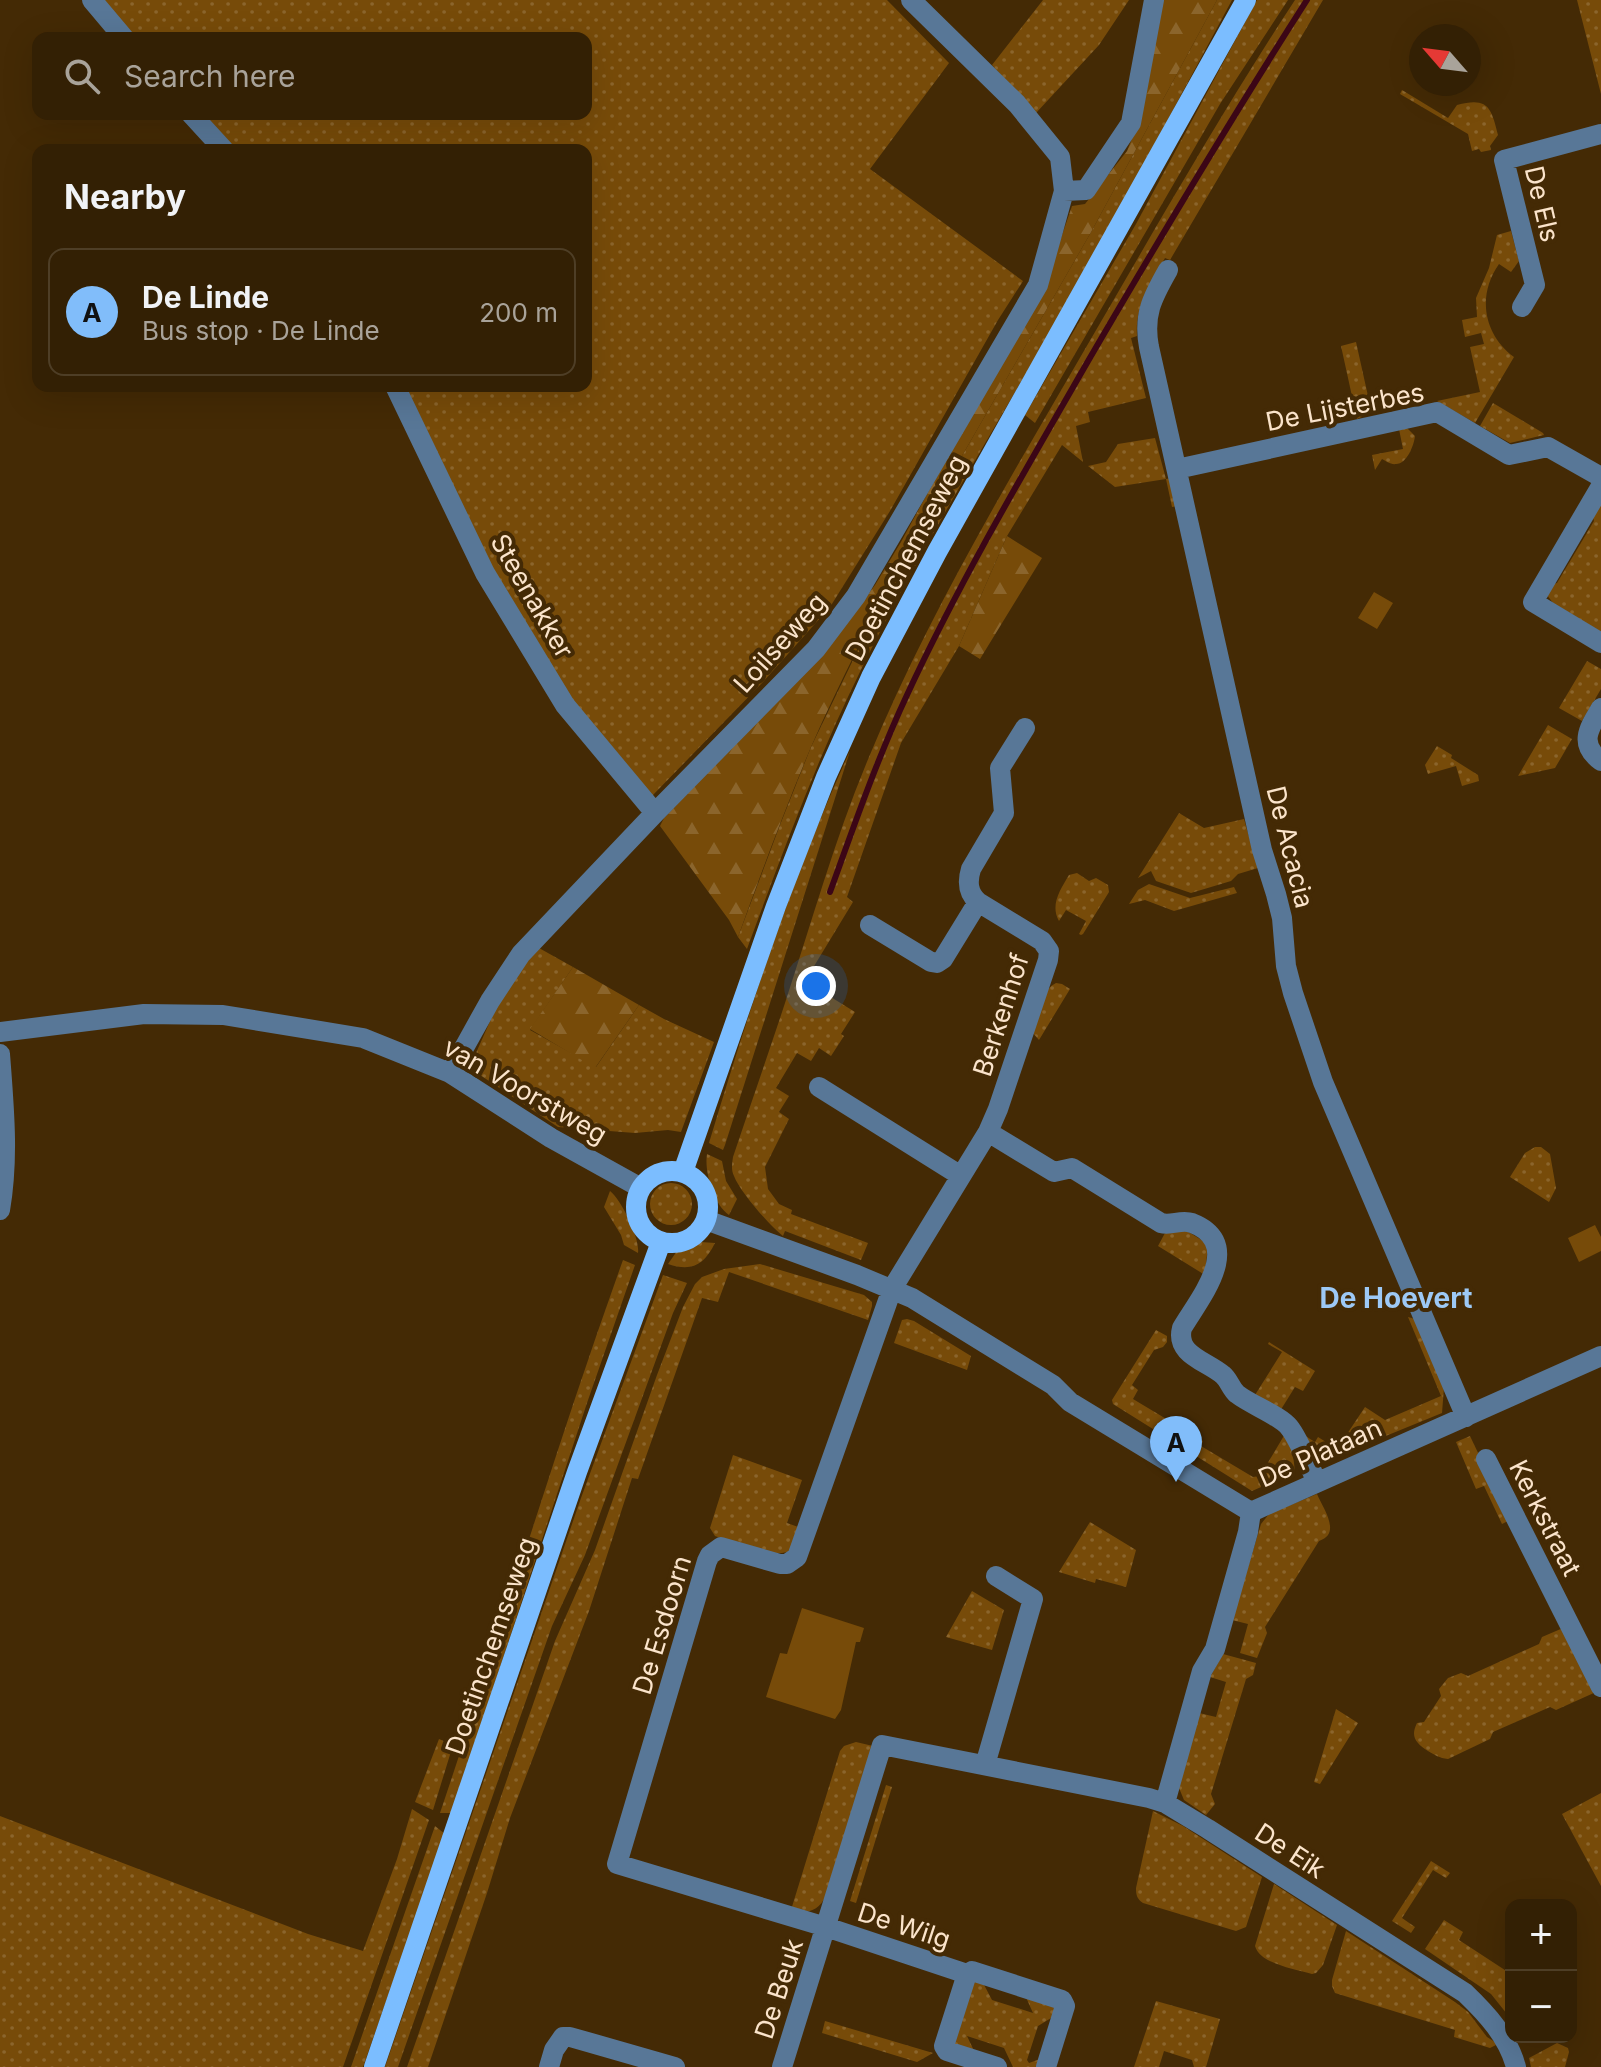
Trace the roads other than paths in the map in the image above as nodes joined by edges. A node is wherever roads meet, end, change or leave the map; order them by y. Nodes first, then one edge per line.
1 (92, 0) edge
2 (911, 0) edge
3 (1154, 0) edge
4 (1246, 0) edge
5 (119, 32) edge
6 (196, 120) edge
7 (1601, 134) edge
8 (218, 144) edge
9 (1064, 191) junction
10 (1168, 270) dead end
11 (1522, 307) dead end
12 (398, 392) edge
13 (1177, 469) junction
14 (1601, 477) edge
15 (1601, 486) edge
16 (1601, 643) edge
17 (1601, 708) edge
18 (1025, 728) dead end
19 (1601, 761) edge
20 (655, 813) junction
21 (978, 902) junction
22 (870, 925) dead end
23 (0, 1032) edge
24 (0, 1054) edge
25 (450, 1073) junction
26 (819, 1087) dead end
27 (988, 1132) junction
28 (683, 1172) junction
29 (961, 1176) junction
30 (641, 1188) junction
31 (0, 1210) edge
32 (706, 1220) junction
33 (661, 1242) junction
34 (892, 1289) junction
35 (1601, 1356) edge
36 (1466, 1417) junction
37 (1486, 1459) dead end
38 (1317, 1482) junction
39 (1251, 1512) junction
40 (996, 1576) dead end
41 (1601, 1687) edge
42 (985, 1765) junction
43 (1165, 1803) junction
44 (826, 1927) junction
45 (967, 1974) junction
46 (374, 2067) edge
47 (549, 2067) edge
48 (675, 2067) edge
49 (782, 2067) edge
50 (997, 2067) edge
51 (1046, 2067) edge
52 (1516, 2067) edge

1 - 5 street
2 - 9 street, Loilseweg
3 - 9 street
4 - 28 main road, Doetinchemseweg
6 - 8 street
7 - 11 street, De Els
9 - 20 street, Loilseweg
10 - 13 street, De Acacia
12 - 20 street, Steenakker
13 - 14 street, De Lijsterbes
13 - 36 street, De Acacia
15 - 16 street
17 - 19 street
18 - 21 street
20 - 25 street, Loilseweg
21 - 22 street
21 - 27 street, Berkenhof
23 - 25 street, van Voorstweg
24 - 31 street
25 - 30 street, van Voorstweg
26 - 29 street
27 - 29 street, Berkenhof
27 - 38 street
28 - 30 main road
28 - 32 main road
29 - 34 street, Berkenhof
30 - 33 main road
32 - 33 main road
32 - 34 street
33 - 46 main road, Doetinchemseweg
34 - 39 street
34 - 44 street, De Esdoorn
35 - 36 street, De Plataan
36 - 38 street, De Plataan
37 - 41 street, Kerkstraat
38 - 39 street, De Plataan
39 - 43 street, De Plataan
40 - 42 street
42 - 43 street, De Eik
42 - 44 street, De Eik
43 - 52 street, De Eik
44 - 45 street, De Wilg
44 - 49 street, De Beuk
45 - 50 street, De Wilg
45 - 51 street, De Wilg
47 - 48 street

